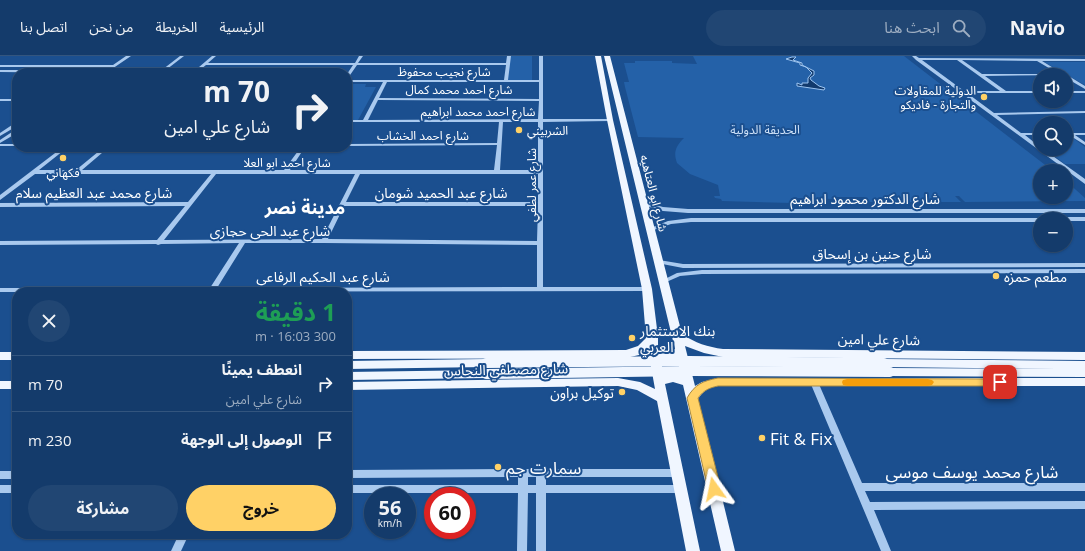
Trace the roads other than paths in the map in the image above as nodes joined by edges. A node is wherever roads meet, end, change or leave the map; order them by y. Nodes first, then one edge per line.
1 (129, 56) edge
2 (182, 56) edge
3 (214, 56) edge
4 (361, 56) edge
5 (509, 56) edge
6 (541, 56) edge
7 (598, 56) edge
8 (607, 56) edge
9 (1031, 56) edge
10 (913, 58) edge
11 (958, 59) junction
12 (1037, 60) junction
13 (1085, 60) edge
14 (204, 64) junction
15 (356, 64) junction
16 (508, 64) junction
17 (0, 66) edge
18 (6, 66) junction
19 (101, 66) junction
20 (113, 66) junction
21 (98, 68) edge
22 (110, 68) edge
23 (166, 68) edge
24 (200, 68) edge
25 (1051, 68) edge
26 (0, 70) edge
27 (12, 70) edge
28 (352, 70) edge
29 (980, 75) junction
30 (1033, 75) edge
31 (352, 81) edge
32 (386, 81) junction
33 (506, 81) junction
34 (541, 81) junction
35 (1073, 81) edge
36 (1085, 88) edge
37 (962, 92) junction
38 (1005, 92) junction
39 (1033, 92) edge
40 (1073, 92) edge
41 (1085, 92) edge
42 (377, 99) junction
43 (0, 100) edge
44 (12, 100) edge
45 (541, 100) junction
46 (1085, 112) edge
47 (992, 114) junction
48 (502, 120) junction
49 (541, 120) junction
50 (610, 120) junction
51 (352, 121) edge
52 (365, 121) junction
53 (12, 127) edge
54 (1, 134) edge
55 (1019, 134) junction
56 (1033, 134) edge
57 (1073, 134) edge
58 (1085, 134) edge
59 (12, 135) edge
60 (1073, 136) edge
61 (0, 143) edge
62 (12, 144) edge
63 (500, 144) junction
64 (1085, 144) edge
65 (352, 145) edge
66 (60, 152) edge
67 (101, 152) edge
68 (300, 152) edge
69 (1054, 164) edge
70 (497, 171) junction
71 (34, 172) junction
72 (77, 172) junction
73 (215, 172) junction
74 (286, 172) junction
75 (358, 172) junction
76 (540, 172) junction
77 (1073, 179) edge
78 (1085, 182) edge
79 (1085, 188) edge
80 (0, 198) edge
81 (189, 204) junction
82 (342, 204) junction
83 (541, 204) junction
84 (645, 204) junction
85 (0, 205) edge
86 (688, 211) junction
87 (1085, 211) edge
88 (1085, 219) edge
89 (691, 220) junction
90 (1033, 220) edge
91 (1073, 220) edge
92 (651, 229) junction
93 (243, 242) junction
94 (324, 242) junction
95 (0, 243) edge
96 (158, 243) junction
97 (540, 243) junction
98 (659, 262) junction
99 (1085, 265) edge
100 (683, 266) junction
101 (1085, 271) edge
102 (686, 273) junction
103 (664, 281) junction
104 (214, 287) edge
105 (540, 289) junction
106 (647, 289) junction
107 (0, 290) edge
108 (12, 290) edge
109 (352, 290) edge
110 (653, 336) junction
111 (677, 336) junction
112 (654, 350) junction
113 (681, 351) junction
114 (744, 353) junction
115 (596, 354) junction
116 (352, 355) edge
117 (0, 356) edge
118 (12, 356) edge
119 (1085, 356) edge
120 (12, 357) edge
121 (0, 360) edge
122 (352, 365) edge
123 (1085, 365) edge
124 (887, 367) junction
125 (486, 368) junction
126 (1085, 373) edge
127 (352, 376) edge
128 (659, 381) junction
129 (689, 382) junction
130 (760, 382) junction
131 (814, 382) junction
132 (1085, 382) edge
133 (595, 383) junction
134 (0, 385) edge
135 (12, 385) edge
136 (352, 386) edge
137 (662, 398) junction
138 (693, 398) junction
139 (523, 473) junction
140 (541, 473) junction
141 (677, 473) junction
142 (352, 474) edge
143 (0, 475) edge
144 (12, 475) edge
145 (858, 487) junction
146 (1085, 487) edge
147 (0, 489) edge
148 (12, 489) edge
149 (352, 489) edge
150 (523, 489) junction
151 (541, 489) junction
152 (680, 489) junction
153 (1085, 505) edge
154 (867, 506) junction
155 (182, 539) edge
156 (176, 551) edge
157 (522, 551) edge
158 (541, 551) edge
159 (693, 551) edge
160 (728, 551) edge
161 (886, 551) edge

1 - 20 street
2 - 23 street
3 - 14 street
4 - 15 street
5 - 16 street
6 - 34 street, شارع عمر لطفي
7 - 50 main road, شارع ابو العتاهيه
8 - 84 main road, شارع ابو العتاهيه
9 - 12 street
10 - 11 street
10 - 37 street
10 - 69 street
11 - 12 street
11 - 29 street
12 - 13 street
12 - 25 street
14 - 15 street
14 - 24 street
15 - 16 street
15 - 28 street
16 - 33 street
17 - 18 street
18 - 19 street
18 - 26 street
19 - 20 street
19 - 21 street
20 - 22 street
26 - 27 street
29 - 30 street
29 - 38 street
31 - 32 street, شارع نجيب محفوظ
32 - 33 street, شارع نجيب محفوظ
32 - 42 street
33 - 34 street, شارع نجيب محفوظ
34 - 45 street, شارع عمر لطفي
35 - 36 street
37 - 38 street
37 - 47 street
38 - 39 street
40 - 41 street
42 - 45 street, شارع احمد محمد كمال
42 - 52 street
43 - 44 street
45 - 49 street, شارع عمر لطفي
46 - 47 street
47 - 55 street
48 - 49 street, شارع احمد محمد ابراهيم
48 - 52 street, شارع احمد محمد ابراهيم
48 - 63 street
49 - 50 street, شارع احمد محمد ابراهيم
49 - 76 street, شارع عمر لطفي
50 - 106 main road, شارع ابو العتاهيه
51 - 52 street, شارع احمد محمد ابراهيم
53 - 54 street
55 - 56 street
55 - 78 street
57 - 58 street
59 - 61 street
60 - 64 street
61 - 62 street
63 - 65 street, شارع احمد الخشاب
63 - 70 street
66 - 71 street
67 - 72 street
68 - 74 street
70 - 75 street, شارع احمد ابو العلا
70 - 76 street, شارع احمد ابو العلا
71 - 72 street, شارع احمد ابو العلا
71 - 80 street
72 - 73 street, شارع احمد ابو العلا
73 - 74 street, شارع احمد ابو العلا
73 - 81 street
74 - 75 street, شارع احمد ابو العلا
75 - 82 street
76 - 83 street, شارع عمر لطفي
77 - 79 street
81 - 85 street, شارع محمد عبد العظيم سلام
81 - 96 street
82 - 83 street, شارع عبد الحميد شومان
82 - 94 street
83 - 97 street, شارع عمر لطفي
84 - 86 street, شارع الدكتور محمود ابراهيم
84 - 92 main road, شارع ابو العتاهيه
86 - 87 street, شارع الدكتور محمود ابراهيم
86 - 89 street
88 - 91 street
89 - 90 street, شارع الدكتور محمود ابراهيم
89 - 92 street, شارع الدكتور محمود ابراهيم
92 - 98 main road, شارع ابو العتاهيه
93 - 94 street, شارع عبد الحى حجازى
93 - 96 street, شارع عبد الحى حجازى
93 - 104 street
94 - 97 street, شارع عبد الحى حجازى
95 - 96 street, شارع عبد الحى حجازى
97 - 105 street, شارع عمر لطفي
98 - 100 street, شارع حنين بن إسحاق
98 - 103 main road, شارع ابو العتاهيه
99 - 100 street, شارع حنين بن إسحاق
100 - 102 street
101 - 102 street, شارع حنين بن إسحاق
102 - 103 street, شارع حنين بن إسحاق
103 - 111 main road, شارع ابو العتاهيه
105 - 106 street, شارع عبد الحكيم الرفاعي
105 - 109 street, شارع عبد الحكيم الرفاعي
106 - 110 main road, شارع ابو العتاهيه
107 - 108 street, شارع عبد الحكيم الرفاعي
110 - 112 main road, شارع ابو العتاهيه
110 - 115 main road, شارع مصطفي النحاس
111 - 113 main road, شارع ابو العتاهيه
111 - 114 main road, شارع علي امين
112 - 113 main road
112 - 128 main road, شارع ابو العتاهيه
113 - 129 main road, شارع ابو العتاهيه
114 - 119 main road, شارع علي امين
114 - 130 main road
115 - 116 main road, شارع مصطفي النحاس
115 - 133 main road
117 - 118 main road
120 - 121 main road
122 - 125 main road
123 - 124 main road
124 - 125 main road, bridge
124 - 126 main road
125 - 127 main road
128 - 129 main road
128 - 137 main road, شارع ابو العتاهيه
129 - 138 main road, شارع ابو العتاهيه
130 - 131 main road
130 - 138 main road
131 - 132 main road
131 - 145 street
133 - 136 main road, شارع مصطفي النحاس
133 - 137 main road, شارع مصطفي النحاس
134 - 135 main road
137 - 141 main road, شارع ابو العتاهيه
138 - 160 main road, شارع ابو العتاهيه
139 - 140 street
139 - 142 street
139 - 150 street
140 - 141 street
140 - 151 street
141 - 152 main road, شارع ابو العتاهيه
143 - 144 street
145 - 146 street, شارع محمد يوسف موسى
145 - 154 street
147 - 148 street
149 - 150 street
150 - 151 street
150 - 157 street
151 - 152 street
151 - 158 street
152 - 159 main road, شارع ابو العتاهيه
153 - 154 street
154 - 161 street
155 - 156 street

